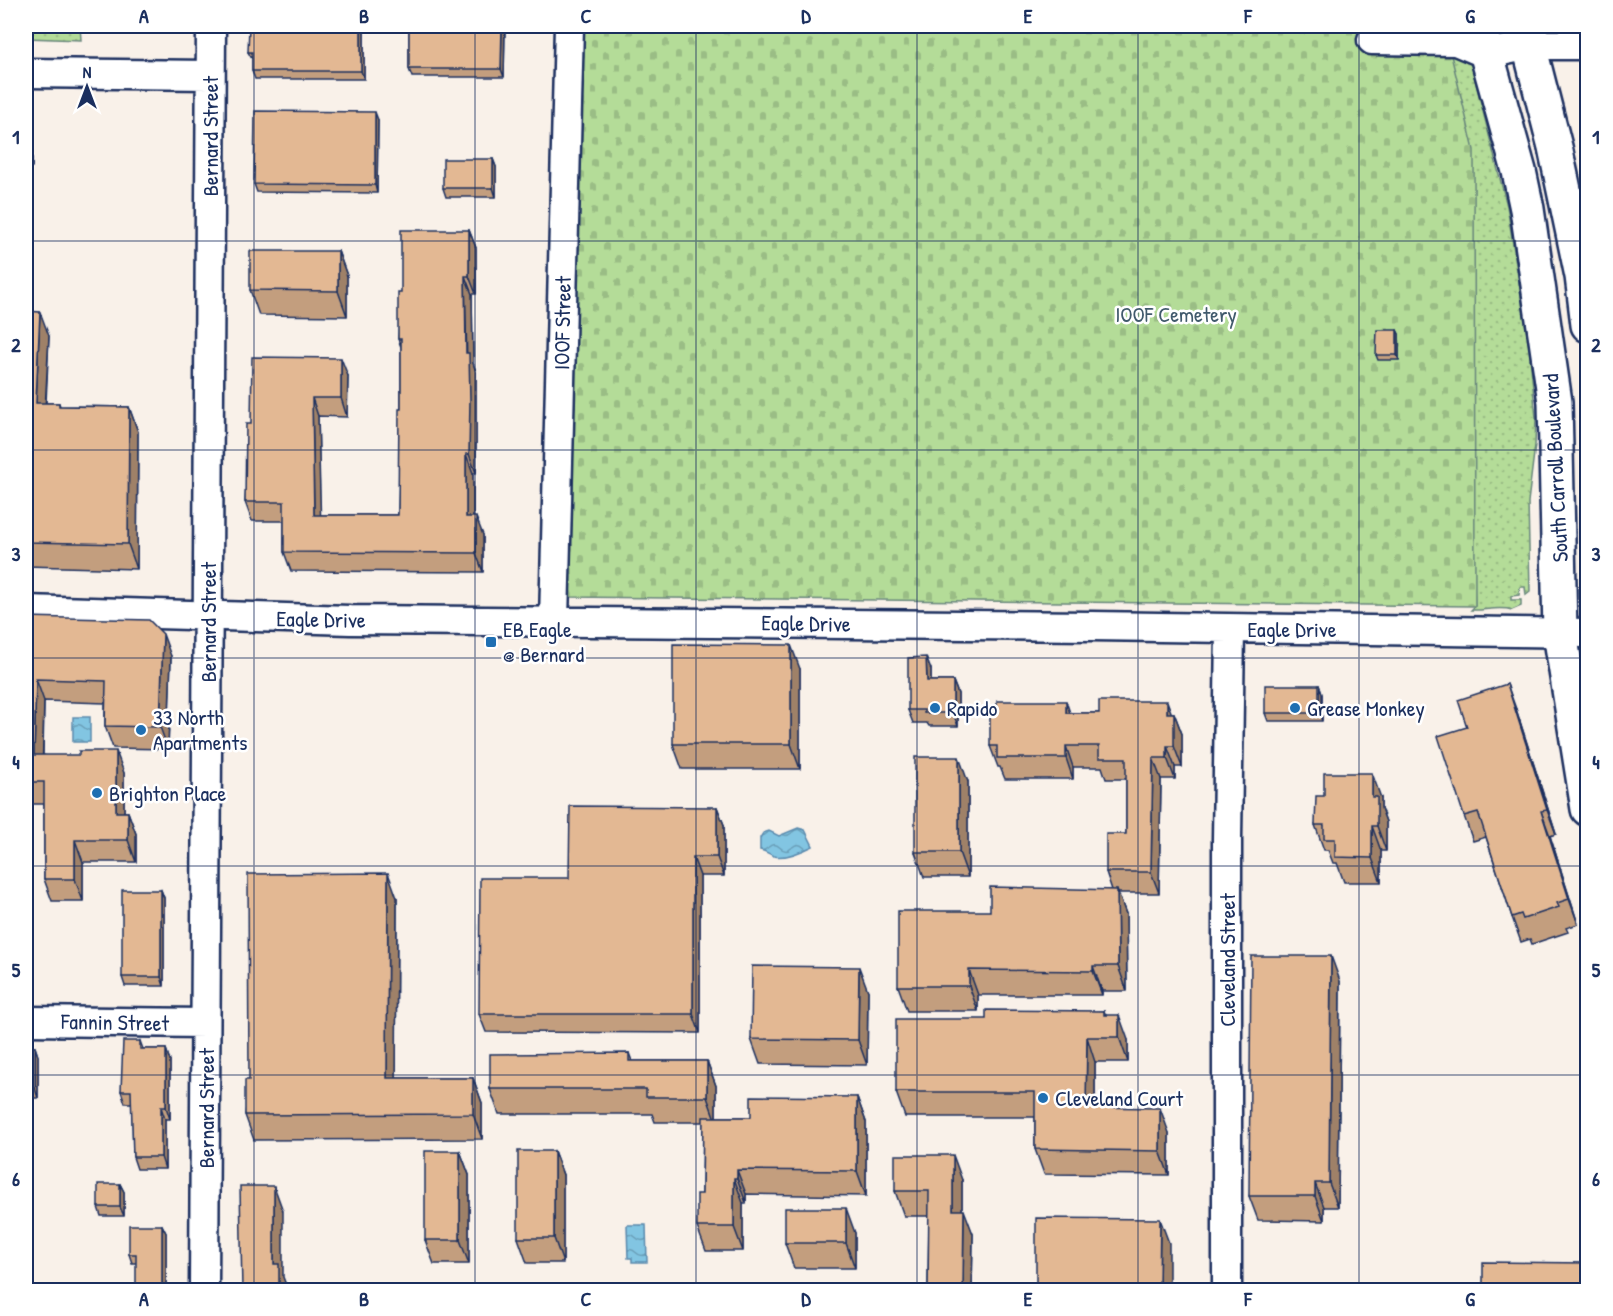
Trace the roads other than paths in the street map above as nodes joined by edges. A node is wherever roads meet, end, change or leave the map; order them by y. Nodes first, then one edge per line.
1 (211, 26) edge
2 (569, 26) edge
3 (1527, 35) edge
4 (1372, 40) dead end
5 (1483, 40) edge
6 (1587, 45) edge
7 (26, 73) edge
8 (210, 75) junction
9 (1587, 325) edge
10 (26, 610) edge
11 (208, 616) junction
12 (554, 621) junction
13 (1230, 629) junction
14 (1574, 633) edge
15 (1587, 809) edge
16 (26, 1021) edge
17 (206, 1023) junction
18 (204, 1290) edge
19 (1227, 1290) edge

1 - 8 street, Bernard Street
2 - 12 street, IOOF Street
3 - 5 street
3 - 6 street
3 - 9 main road
4 - 5 street
5 - 14 main road, South Carroll Boulevard
7 - 8 street
8 - 11 street, Bernard Street
10 - 11 street, Eagle Drive
11 - 12 street, Eagle Drive
11 - 17 street, Bernard Street
12 - 13 street, Eagle Drive
13 - 14 street, Eagle Drive
13 - 19 street, Cleveland Street
14 - 15 main road, South Carroll Boulevard
16 - 17 street, Fannin Street
17 - 18 street, Bernard Street

